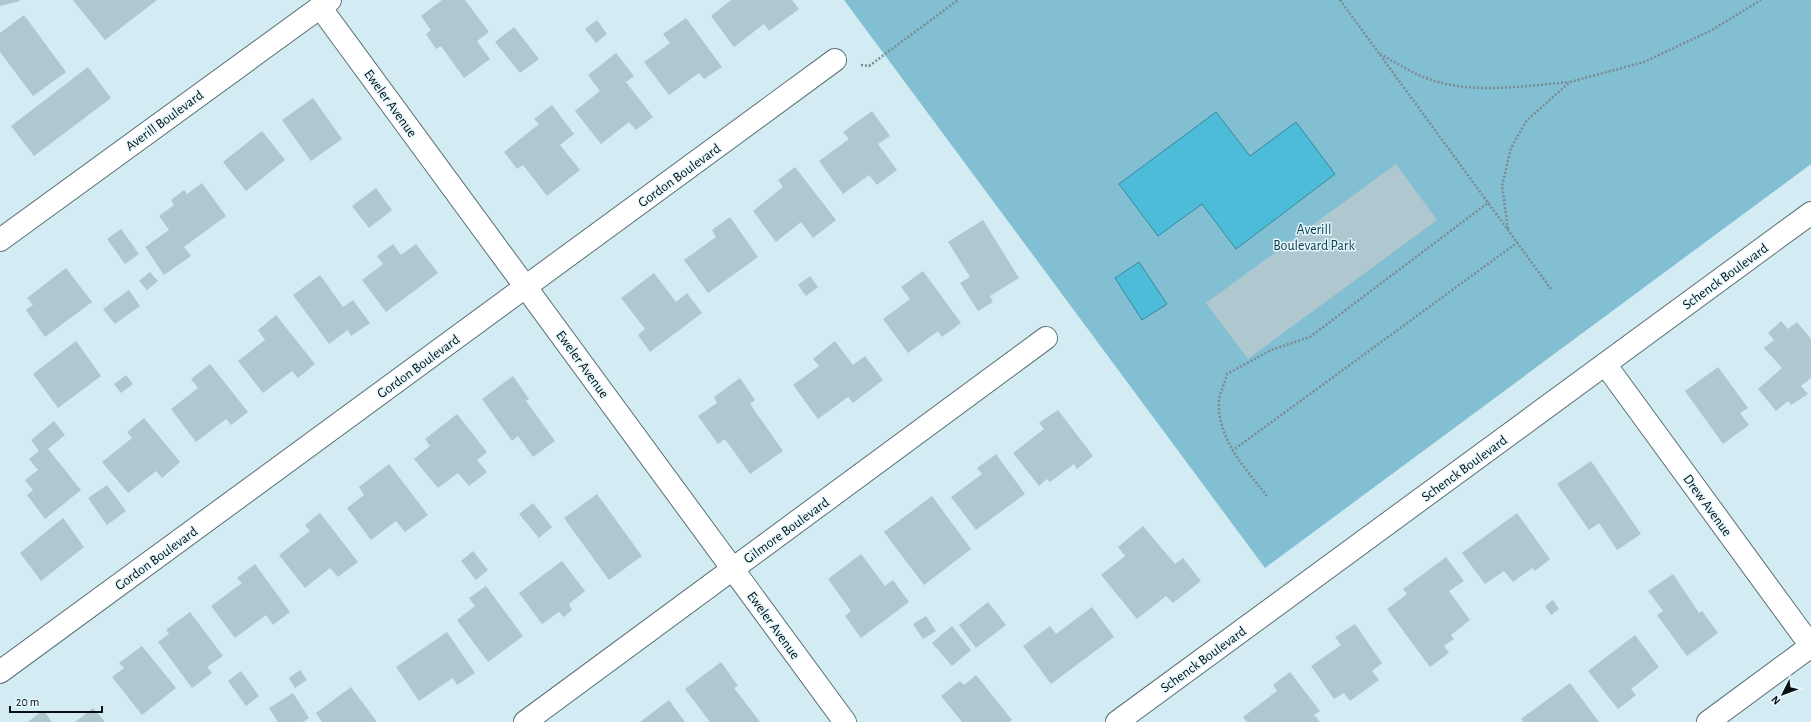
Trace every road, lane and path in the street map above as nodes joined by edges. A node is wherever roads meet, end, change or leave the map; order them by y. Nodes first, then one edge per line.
1 (958, 0) edge
2 (1340, 0) edge
3 (1760, 0) edge
4 (325, 3) edge
5 (1379, 53) junction
6 (835, 60) joint
7 (1570, 82) junction
8 (1488, 202) junction
9 (1811, 213) edge
10 (1508, 229) junction
11 (0, 240) edge
12 (1518, 242) junction
13 (526, 287) junction
14 (1551, 289) dead end
15 (1046, 338) dead end
16 (1605, 364) junction
17 (1232, 451) junction
18 (1266, 496) dead end
19 (733, 569) junction
20 (1811, 646) edge
21 (0, 672) edge
22 (525, 722) edge
23 (845, 722) edge
24 (1117, 722) edge
25 (1708, 722) edge

1 - 6 path
2 - 5 path
3 - 7 path
4 - 11 street, Averill Boulevard
4 - 13 street, Eweler Avenue
5 - 7 path
5 - 8 path
6 - 13 street, Gordon Boulevard
7 - 10 path
8 - 10 path
8 - 17 path
9 - 16 street, Schenck Boulevard
10 - 12 path
12 - 14 path
12 - 17 path
13 - 19 street, Eweler Avenue
13 - 21 street, Gordon Boulevard
15 - 19 street, Gilmore Boulevard
16 - 20 street, Drew Avenue
16 - 24 street, Schenck Boulevard
17 - 18 path
19 - 22 street, Gilmore Boulevard
19 - 23 street, Eweler Avenue
20 - 25 street

